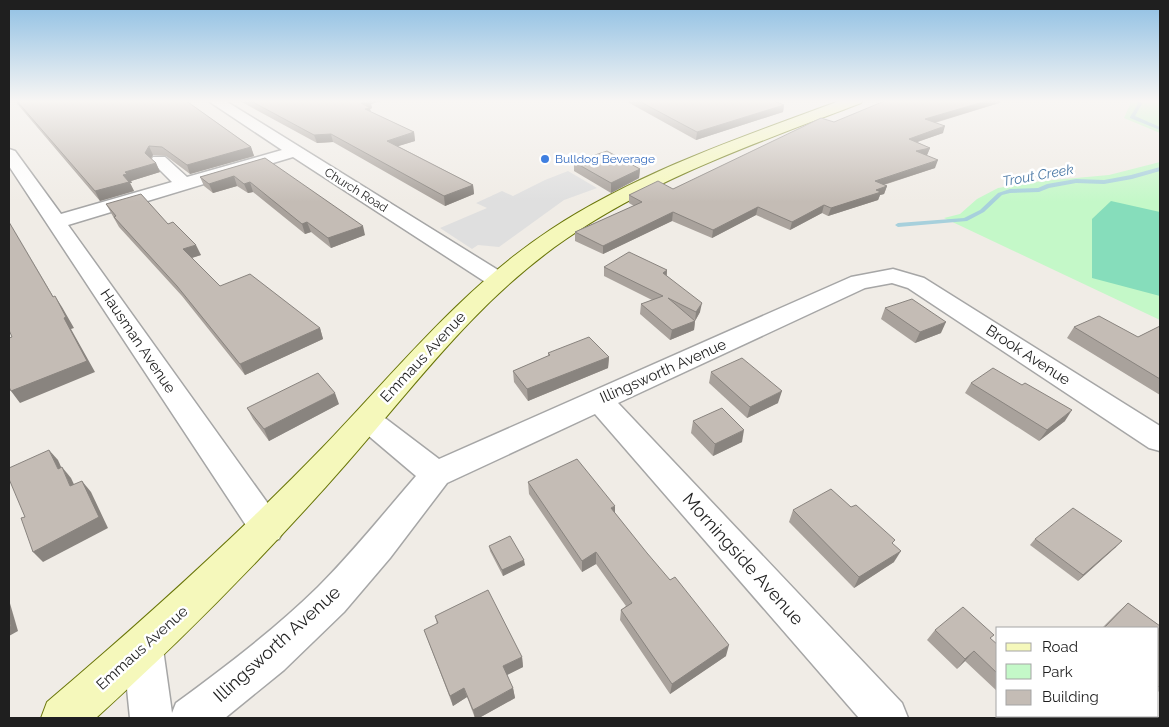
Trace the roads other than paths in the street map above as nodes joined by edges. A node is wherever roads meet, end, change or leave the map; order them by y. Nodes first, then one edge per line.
1 (270, 134) edge
2 (770, 134) edge
3 (296, 151) junction
4 (9, 154) edge
5 (159, 161) edge
6 (180, 185) junction
7 (56, 222) junction
8 (893, 276) joint
9 (498, 280) junction
10 (599, 400) junction
11 (367, 419) junction
12 (1160, 440) edge
13 (436, 474) junction
14 (267, 529) junction
15 (143, 649) junction
16 (63, 718) edge
17 (151, 718) edge
18 (192, 718) edge
19 (887, 718) edge

1 - 3 street, Church Road
2 - 9 main road, Emmaus Avenue
3 - 6 street
3 - 9 street, Church Road
4 - 7 street, Hausman Avenue
5 - 6 street
6 - 7 street
7 - 14 street, Hausman Avenue
8 - 10 street, Illingsworth Avenue
8 - 12 street, Brook Avenue
9 - 11 main road, Emmaus Avenue
10 - 13 street, Illingsworth Avenue
10 - 19 street, Morningside Avenue
11 - 13 street
11 - 14 main road, Emmaus Avenue
13 - 18 street, Illingsworth Avenue
14 - 15 main road, Emmaus Avenue
15 - 16 main road, Emmaus Avenue
15 - 17 street

